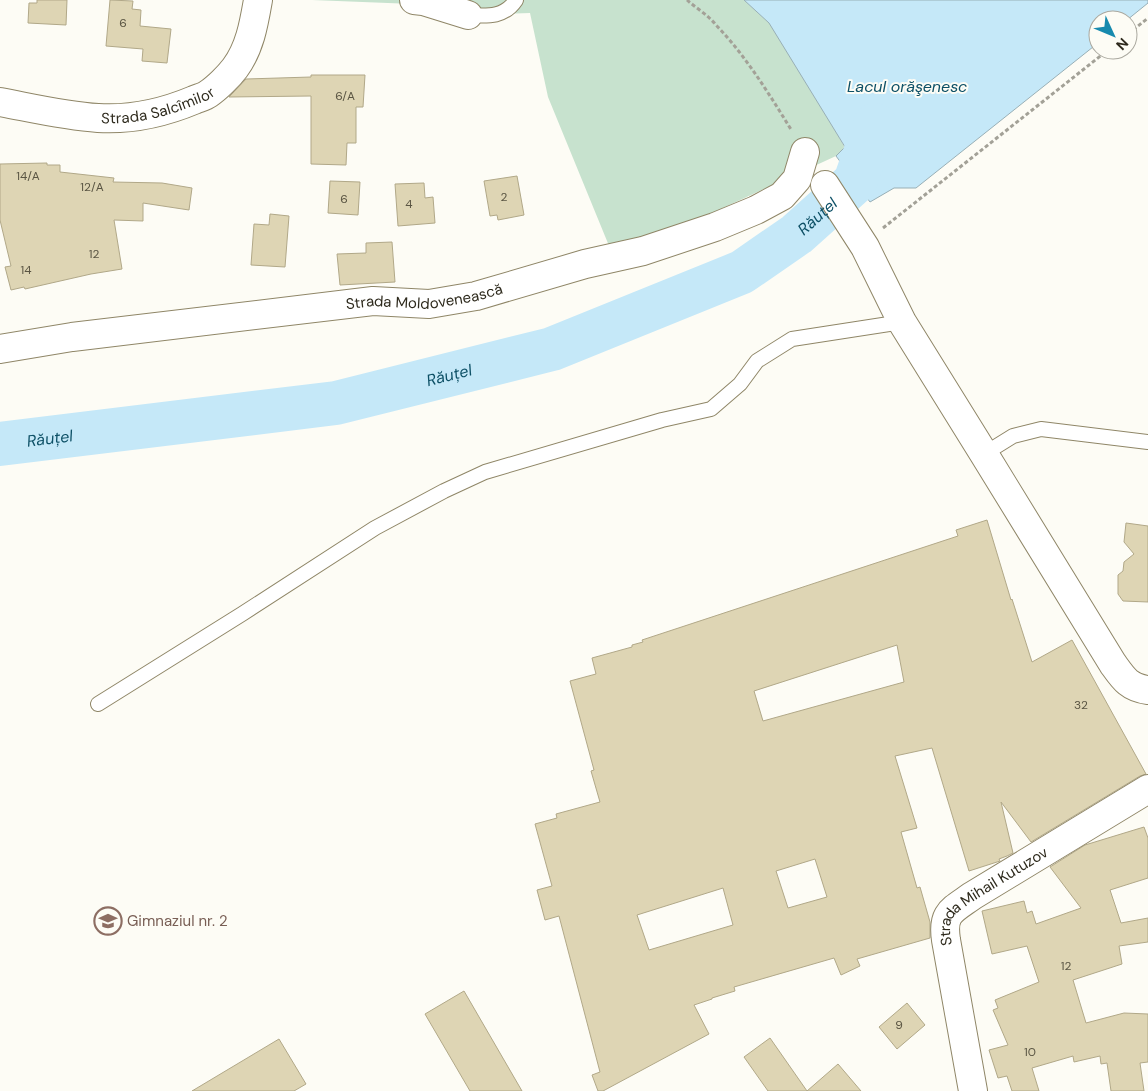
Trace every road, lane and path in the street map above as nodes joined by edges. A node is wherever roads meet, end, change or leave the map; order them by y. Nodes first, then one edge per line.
1 (258, 0) edge
2 (414, 0) edge
3 (516, 0) edge
4 (687, 0) edge
5 (468, 15) joint
6 (1148, 18) edge
7 (1138, 26) edge
8 (1094, 60) edge
9 (0, 102) edge
10 (805, 152) joint
11 (826, 185) dead end
12 (858, 235) junction
13 (902, 322) junction
14 (0, 349) edge
15 (1148, 442) edge
16 (984, 454) junction
17 (1142, 689) edge
18 (98, 704) dead end
19 (1148, 789) edge
20 (973, 1091) edge

1 - 9 street, Strada Salcîmilor
2 - 5 street
3 - 5 lane
4 - 10 path
6 - 7 path
8 - 12 path
10 - 14 street, Strada Moldovenească
11 - 12 street
12 - 13 street
13 - 16 street
13 - 18 lane
15 - 16 lane
16 - 17 street
19 - 20 street, Strada Mihail Kutuzov

